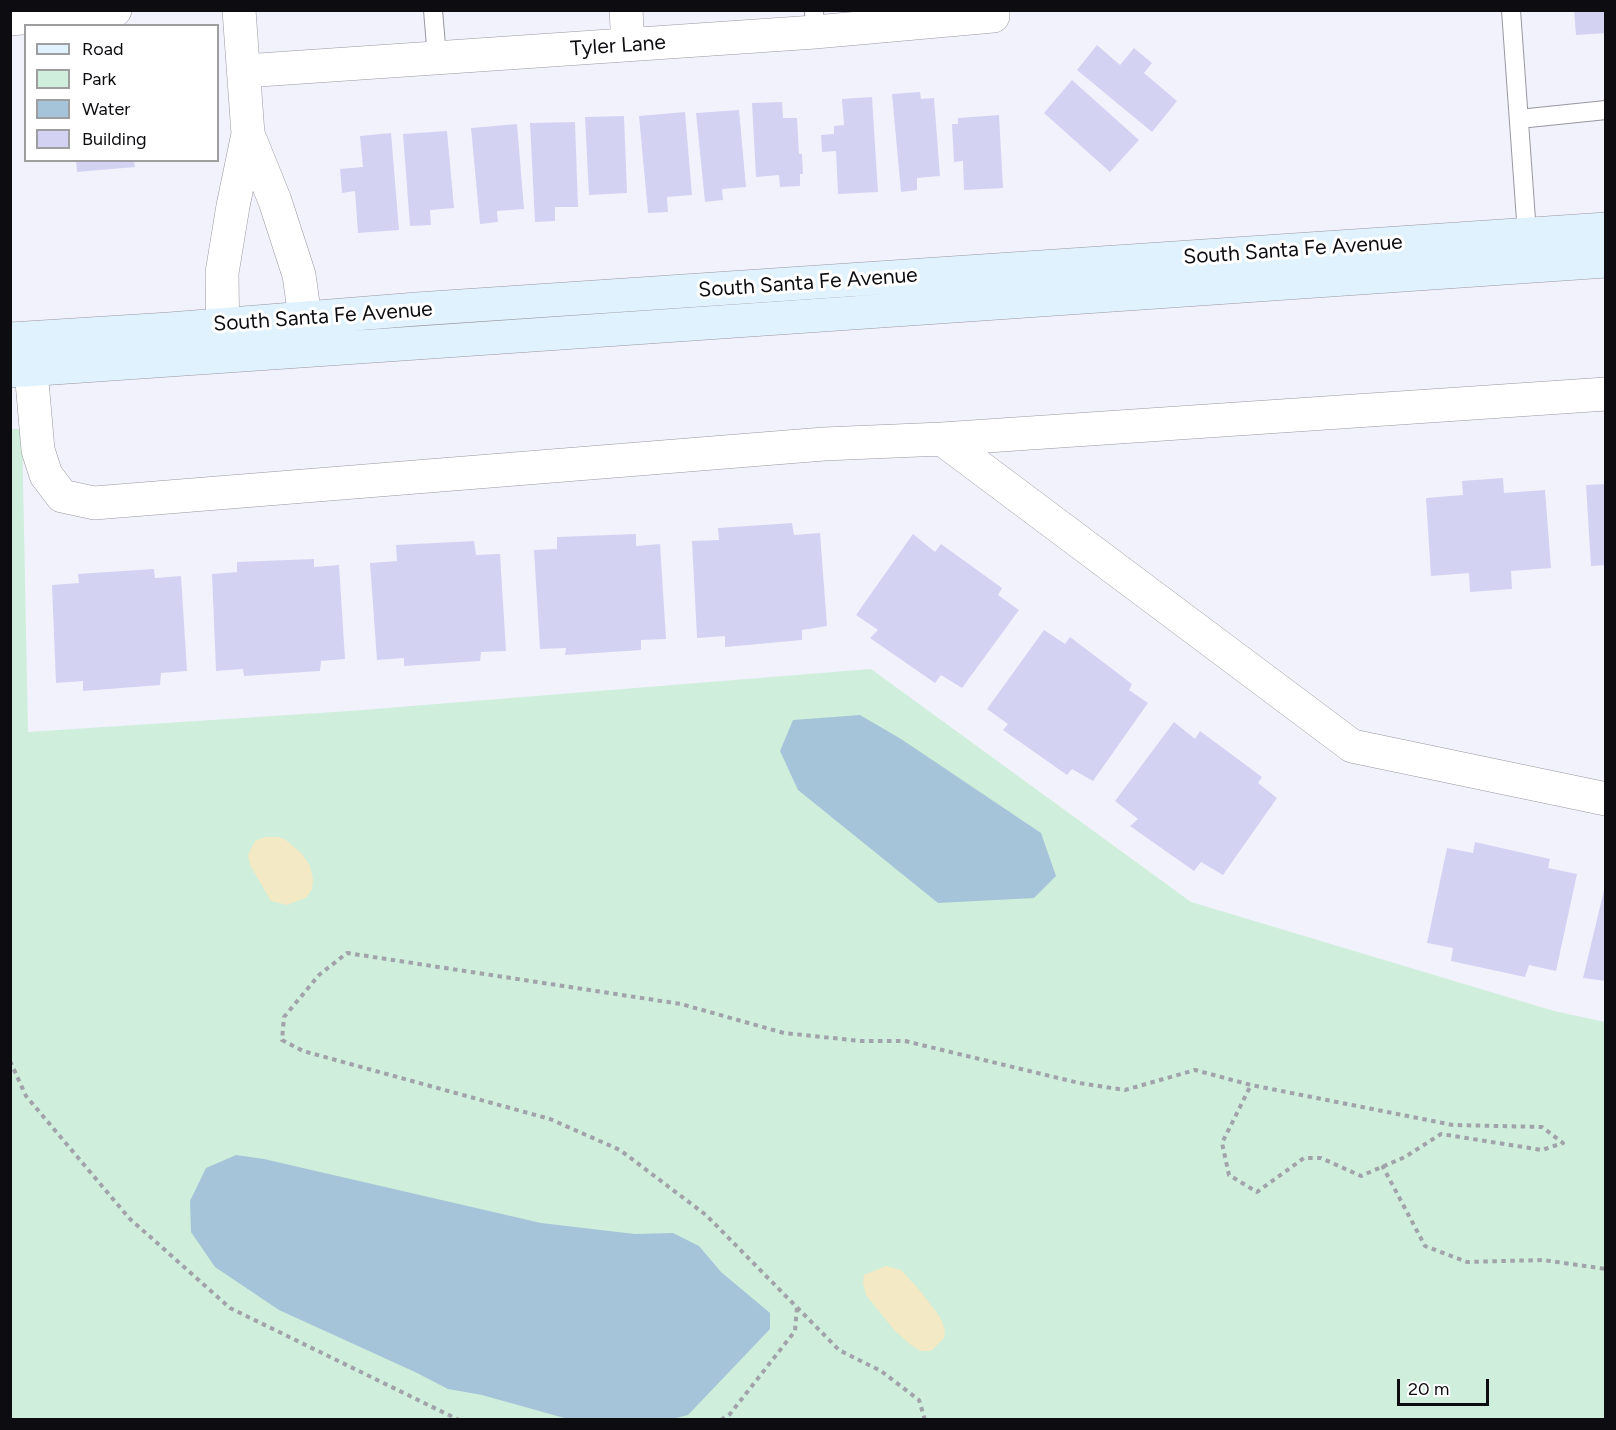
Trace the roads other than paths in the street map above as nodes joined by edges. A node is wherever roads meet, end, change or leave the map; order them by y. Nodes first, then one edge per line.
1 (115, 10) edge
2 (239, 10) edge
3 (433, 10) edge
4 (626, 10) edge
5 (1511, 10) edge
6 (993, 13) edge
7 (10, 19) edge
8 (814, 21) edge
9 (628, 45) junction
10 (437, 58) junction
11 (244, 71) junction
12 (1605, 111) edge
13 (1519, 119) junction
14 (248, 134) junction
15 (1605, 229) edge
16 (1527, 234) junction
17 (1605, 261) edge
18 (306, 318) junction
19 (224, 324) junction
20 (10, 339) edge
21 (310, 350) junction
22 (223, 356) junction
23 (21, 371) edge
24 (1605, 394) edge
25 (942, 439) junction
26 (1605, 799) edge

1 - 7 street
2 - 11 street
3 - 10 lane
4 - 9 street
5 - 13 lane
6 - 8 street, Tyler Lane
8 - 9 street, Tyler Lane
9 - 10 street, Tyler Lane
10 - 11 street, Tyler Lane
11 - 14 street
12 - 13 lane
13 - 16 lane
14 - 18 street
14 - 19 street
15 - 16 main road, South Santa Fe Avenue
16 - 18 main road, South Santa Fe Avenue
17 - 21 main road, South Santa Fe Avenue
18 - 19 main road, South Santa Fe Avenue
18 - 21 street
19 - 20 main road, South Santa Fe Avenue
19 - 22 street
21 - 22 main road, South Santa Fe Avenue
22 - 23 main road, South Santa Fe Avenue
23 - 25 street
24 - 25 street
25 - 26 street

